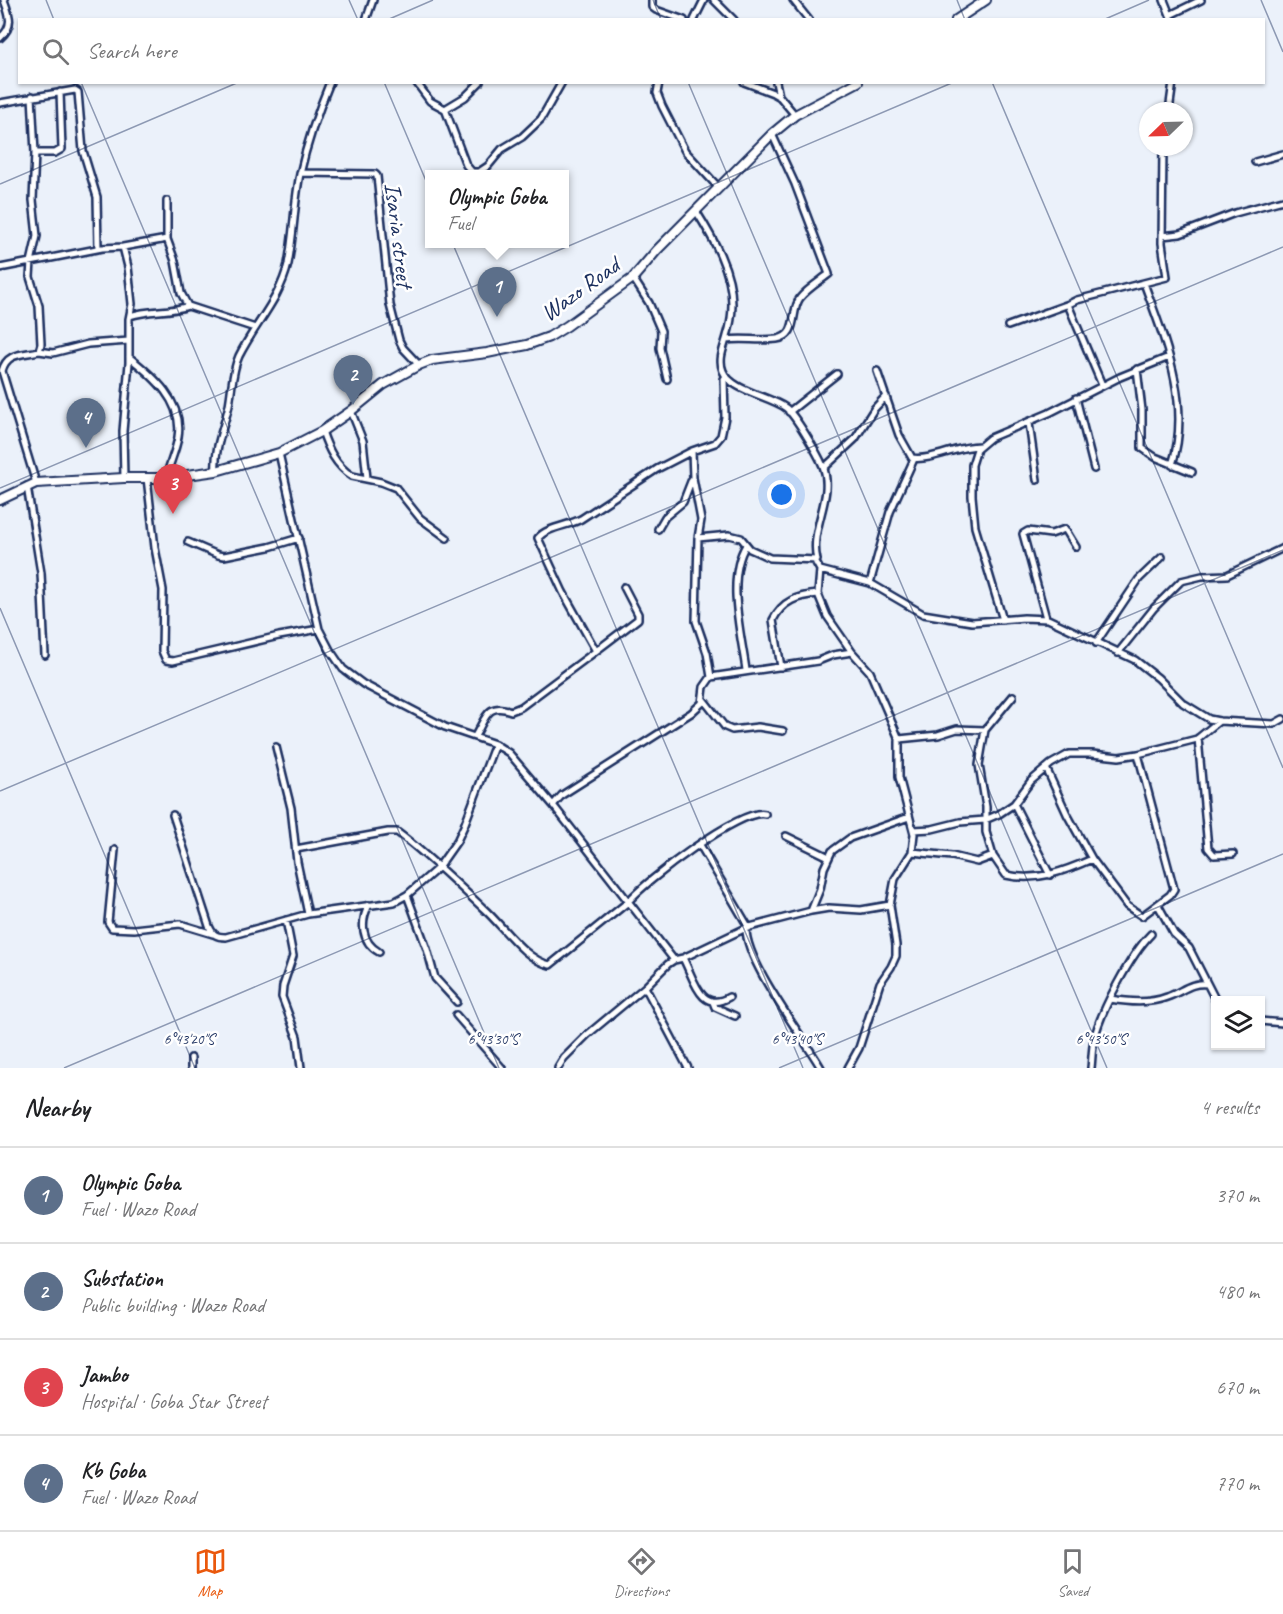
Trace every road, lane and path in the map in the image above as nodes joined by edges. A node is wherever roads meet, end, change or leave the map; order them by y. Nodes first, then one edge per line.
1 (4, 0) edge
2 (374, 0) edge
3 (652, 0) edge
4 (704, 0) edge
5 (714, 0) edge
6 (793, 0) edge
7 (986, 0) edge
8 (1164, 0) edge
9 (1202, 0) edge
10 (1171, 17) edge
11 (369, 18) edge
12 (678, 18) edge
13 (695, 18) edge
14 (732, 18) edge
15 (807, 18) edge
16 (959, 18) edge
17 (0, 38) edge
18 (329, 84) edge
19 (418, 84) edge
20 (478, 84) edge
21 (561, 84) edge
22 (659, 84) edge
23 (750, 84) edge
24 (776, 84) edge
25 (842, 84) edge
26 (855, 84) edge
27 (1173, 84) edge
28 (845, 91) junction
29 (60, 92) junction
30 (32, 96) junction
31 (779, 96) junction
32 (1170, 102) edge
33 (0, 103) edge
34 (445, 110) junction
35 (795, 115) junction
36 (772, 134) junction
37 (35, 153) junction
38 (1283, 154) edge
39 (1163, 156) edge
40 (1255, 162) dead end
41 (470, 170) edge
42 (482, 170) edge
43 (301, 173) junction
44 (719, 188) junction
45 (1283, 200) edge
46 (167, 201) dead end
47 (696, 211) junction
48 (1162, 236) junction
49 (167, 238) junction
50 (123, 247) junction
51 (98, 249) junction
52 (30, 262) junction
53 (0, 268) edge
54 (633, 278) junction
55 (1144, 284) junction
56 (1070, 304) junction
57 (188, 306) junction
58 (130, 316) junction
59 (1008, 326) dead end
60 (255, 328) junction
61 (129, 340) junction
62 (726, 340) junction
63 (39, 351) junction
64 (129, 357) junction
65 (1169, 357) junction
66 (2, 364) edge
67 (418, 365) junction
68 (1137, 369) junction
69 (877, 371) dead end
70 (837, 374) dead end
71 (726, 376) junction
72 (667, 379) dead end
73 (1102, 385) junction
74 (886, 396) junction
75 (1076, 398) junction
76 (351, 411) junction
77 (789, 412) junction
78 (1029, 423) junction
79 (322, 431) junction
80 (979, 446) junction
81 (692, 451) junction
82 (279, 453) junction
83 (915, 459) junction
84 (1172, 465) junction
85 (824, 468) junction
86 (1094, 469) dead end
87 (216, 471) junction
88 (1192, 472) dead end
89 (124, 478) junction
90 (147, 478) junction
91 (166, 478) junction
92 (367, 478) junction
93 (693, 478) junction
94 (1038, 480) dead end
95 (36, 483) junction
96 (27, 486) junction
97 (0, 500) edge
98 (658, 529) dead end
99 (447, 537) dead end
100 (299, 538) junction
101 (698, 538) junction
102 (188, 543) dead end
103 (747, 544) junction
104 (1076, 547) dead end
105 (1283, 548) edge
106 (1162, 557) dead end
107 (817, 560) junction
108 (820, 570) junction
109 (870, 583) junction
110 (624, 587) dead end
111 (818, 594) junction
112 (1046, 618) junction
113 (1003, 620) junction
114 (319, 629) junction
115 (1096, 643) junction
116 (596, 651) junction
117 (852, 652) junction
118 (1118, 653) junction
119 (45, 655) dead end
120 (781, 667) junction
121 (746, 670) junction
122 (711, 677) junction
123 (1013, 696) dead end
124 (703, 699) junction
125 (1283, 719) edge
126 (1219, 721) junction
127 (985, 730) junction
128 (783, 731) dead end
129 (475, 736) junction
130 (1198, 738) junction
131 (899, 739) junction
132 (495, 744) junction
133 (276, 747) dead end
134 (1138, 754) junction
135 (1046, 768) junction
136 (1014, 804) junction
137 (553, 805) junction
138 (765, 814) dead end
139 (173, 815) dead end
140 (909, 817) junction
141 (985, 820) junction
142 (913, 830) junction
143 (786, 836) dead end
144 (700, 845) junction
145 (296, 849) junction
146 (115, 850) dead end
147 (912, 852) junction
148 (1233, 854) dead end
149 (993, 856) junction
150 (829, 858) junction
151 (1092, 859) junction
152 (438, 868) junction
153 (1050, 875) junction
154 (407, 895) junction
155 (628, 902) junction
156 (369, 905) junction
157 (890, 905) junction
158 (1158, 905) junction
159 (812, 911) junction
160 (309, 914) junction
161 (286, 920) junction
162 (747, 928) junction
163 (213, 934) junction
164 (1151, 934) dead end
165 (379, 952) dead end
166 (683, 958) junction
167 (674, 960) junction
168 (1207, 984) junction
169 (645, 987) junction
170 (1213, 996) edge
171 (729, 997) dead end
172 (1110, 999) junction
173 (457, 1002) dead end
174 (713, 1002) junction
175 (456, 1015) dead end
176 (735, 1016) dead end
177 (1265, 1021) edge
178 (1283, 1023) edge
179 (191, 1058) dead end
180 (561, 1067) edge
181 (191, 1068) edge
182 (301, 1068) edge
183 (502, 1068) edge
184 (688, 1068) edge
185 (821, 1068) edge
186 (848, 1068) edge
187 (1090, 1068) edge

1 - 17 street
2 - 11 street
3 - 12 street
4 - 13 street
5 - 14 street
6 - 15 street
7 - 16 main road
8 - 10 street
9 - 10 street
18 - 43 street
19 - 34 street
20 - 34 street
21 - 42 street
22 - 44 street
23 - 31 street
24 - 31 street
25 - 28 street
26 - 28 main road, Wazo Road
27 - 32 street
28 - 35 main road, Wazo Road
29 - 30 street
29 - 37 street
29 - 51 street
30 - 33 street
30 - 37 street
31 - 35 street
34 - 41 street
35 - 36 main road, Wazo Road
36 - 44 main road, Wazo Road
36 - 62 street
37 - 52 street
38 - 40 street
39 - 48 street
43 - 60 street
43 - 67 street, Isaria street
44 - 47 main road, Wazo Road
45 - 48 street
46 - 49 street
47 - 54 main road, Wazo Road
47 - 62 street
48 - 55 street
49 - 50 street
49 - 57 street
50 - 51 street
50 - 58 street
51 - 52 street
52 - 53 street
52 - 63 street
54 - 67 main road, Wazo Road
54 - 72 street
55 - 56 street
55 - 65 street
56 - 59 street
56 - 73 street
57 - 58 street
57 - 60 street
58 - 61 street
60 - 87 street
61 - 63 street
61 - 64 street
62 - 71 street
63 - 66 street
64 - 89 street
64 - 91 street
65 - 68 street
65 - 84 street
66 - 95 street
67 - 76 main road, Wazo Road
68 - 73 street
68 - 84 street
69 - 74 street
70 - 77 street
71 - 77 street
71 - 81 street
73 - 75 street
74 - 83 street
74 - 85 street
75 - 78 street
75 - 86 street
76 - 79 main road, Wazo Road
76 - 92 street
77 - 85 street
78 - 80 street
78 - 94 street
79 - 82 main road, Wazo Road
79 - 92 street
80 - 83 street
80 - 113 street
81 - 93 street
81 - 116 street
82 - 87 main road, Wazo Road
82 - 100 street
83 - 109 street
84 - 88 street
85 - 107 street
87 - 91 main road, Wazo Road
89 - 90 main road, Wazo Road
89 - 95 main road, Wazo Road
90 - 91 main road, Wazo Road
90 - 114 street
92 - 99 street
93 - 98 street
93 - 101 street
95 - 96 main road, Wazo Road
96 - 97 main road, Wazo Road
96 - 119 street
100 - 102 street
100 - 114 street
101 - 103 street
101 - 122 street
103 - 107 street
103 - 121 street
104 - 112 street
105 - 118 street
106 - 115 street
107 - 108 street
108 - 109 street
108 - 111 street
109 - 113 street
110 - 116 street
111 - 117 street
111 - 120 street
112 - 113 street
112 - 115 street
114 - 129 street
115 - 118 street
116 - 129 street
117 - 120 street
117 - 131 street
118 - 126 street
120 - 121 street
121 - 122 street
122 - 124 street
123 - 127 street
124 - 128 street
124 - 137 street
125 - 126 street
126 - 130 street
127 - 131 street
127 - 141 street
129 - 132 street
130 - 134 street
130 - 148 street
131 - 140 street
132 - 137 street
132 - 152 street
133 - 145 street
134 - 135 street
134 - 158 street
135 - 136 street
135 - 151 street
136 - 141 street
136 - 153 street
137 - 155 street
138 - 144 street
139 - 163 street
140 - 142 street
140 - 150 street
141 - 142 street
141 - 149 street
142 - 147 street
143 - 150 street
144 - 155 street
144 - 162 street
145 - 152 street
145 - 160 street
146 - 163 street
147 - 149 street
147 - 157 street
149 - 153 street
150 - 159 street
151 - 153 street
151 - 158 street
152 - 154 street
152 - 155 street
154 - 156 street
154 - 173 street
155 - 167 street
156 - 160 street
156 - 165 street
157 - 159 street
157 - 186 street
158 - 168 street
159 - 162 street
160 - 161 street
161 - 163 street
161 - 182 street
162 - 166 street
162 - 185 street
164 - 172 street
166 - 167 street
166 - 174 street
167 - 169 street
168 - 170 street
168 - 172 street
169 - 180 street
169 - 184 street
171 - 174 street
172 - 187 street
174 - 176 street
175 - 183 street
177 - 178 street
179 - 181 street

